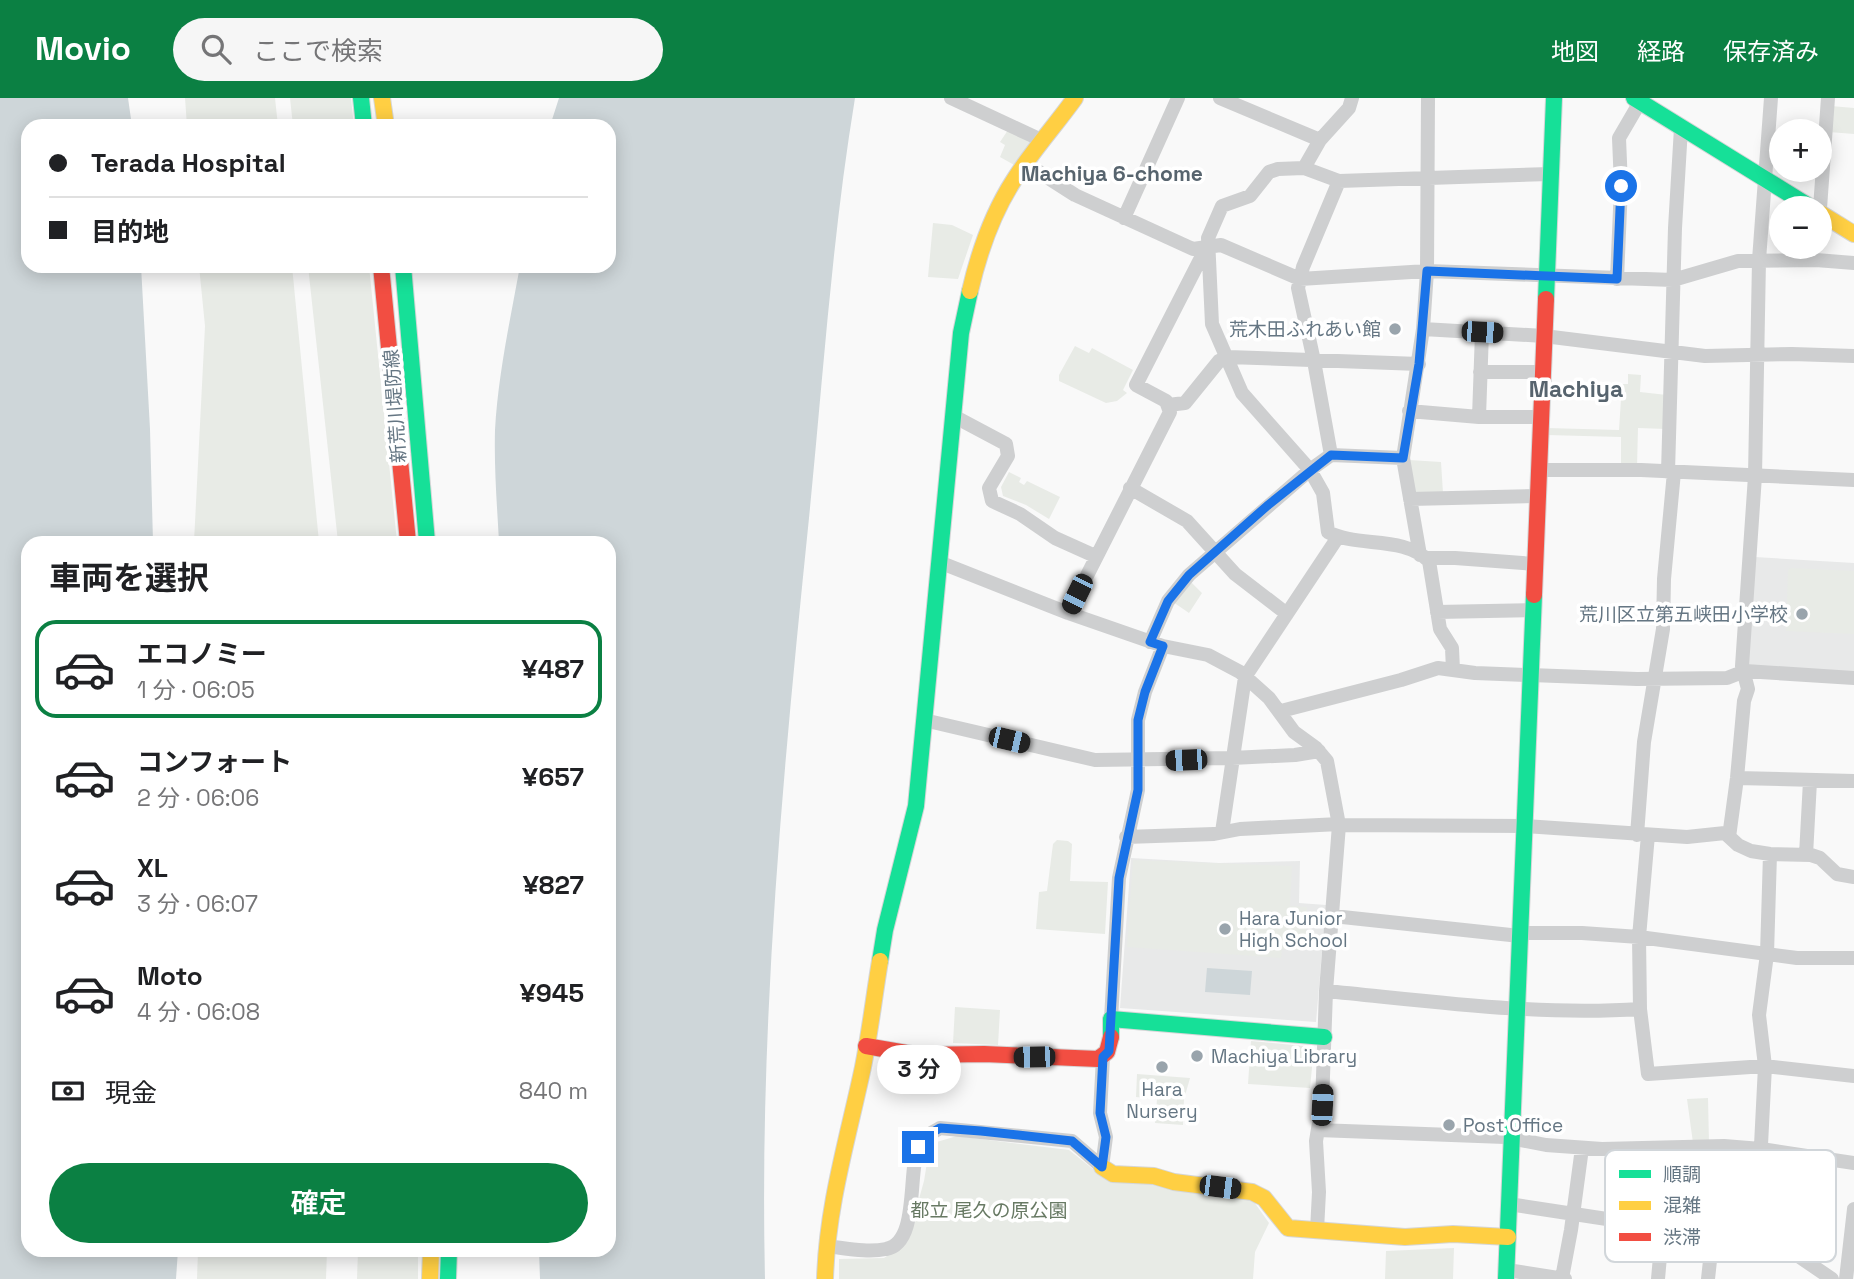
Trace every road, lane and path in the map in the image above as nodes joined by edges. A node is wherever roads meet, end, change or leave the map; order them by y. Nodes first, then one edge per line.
1 (361, 98) edge
2 (382, 98) edge
3 (951, 98) edge
4 (1076, 98) edge
5 (1178, 98) edge
6 (1220, 98) edge
7 (1352, 98) edge
8 (1427, 98) edge
9 (1554, 98) edge
10 (1772, 98) edge
11 (1828, 98) edge
12 (1637, 100) edge
13 (363, 119) edge
14 (385, 119) edge
15 (1681, 128) junction
16 (1320, 140) junction
17 (1042, 143) junction
18 (1025, 163) junction
19 (1304, 168) junction
20 (1550, 174) junction
21 (1428, 179) junction
22 (1766, 180) junction
23 (1339, 181) junction
24 (1792, 196) edge
25 (1821, 196) edge
26 (1124, 218) junction
27 (1832, 219) edge
28 (1854, 234) edge
29 (1208, 245) junction
30 (1759, 260) junction
31 (1854, 263) edge
32 (1427, 271) junction
33 (382, 273) edge
34 (404, 273) edge
35 (1547, 276) junction
36 (1300, 279) junction
37 (1617, 279) junction
38 (1673, 280) junction
39 (1423, 329) junction
40 (1482, 332) junction
41 (1544, 336) junction
42 (1671, 352) junction
43 (1758, 355) junction
44 (1854, 356) edge
45 (1228, 357) junction
46 (1314, 361) junction
47 (1419, 364) junction
48 (1480, 372) junction
49 (1543, 372) junction
50 (1168, 405) junction
51 (1409, 411) junction
52 (1479, 417) junction
53 (1541, 417) junction
54 (953, 419) junction
55 (1331, 455) junction
56 (1403, 458) junction
57 (1310, 470) junction
58 (1539, 470) junction
59 (1671, 472) junction
60 (1755, 476) junction
61 (1854, 480) edge
62 (1130, 488) junction
63 (1538, 496) junction
64 (1410, 499) junction
65 (407, 536) edge
66 (426, 536) edge
67 (1338, 537) junction
68 (1215, 552) junction
69 (1095, 556) junction
70 (1423, 556) junction
71 (939, 562) junction
72 (1535, 564) junction
73 (1533, 610) junction
74 (1437, 612) junction
75 (1068, 613) junction
76 (1287, 614) junction
77 (1157, 644) junction
78 (1454, 670) junction
79 (1745, 671) junction
80 (1531, 674) junction
81 (1245, 677) junction
82 (1854, 678) edge
83 (1653, 680) junction
84 (1281, 711) junction
85 (924, 720) junction
86 (1319, 751) junction
87 (1232, 758) junction
88 (1140, 760) junction
89 (1737, 778) junction
90 (1810, 781) junction
91 (1854, 781) edge
92 (1339, 825) junction
93 (1525, 826) junction
94 (1222, 832) junction
95 (1643, 835) junction
96 (1729, 836) junction
97 (1126, 837) junction
98 (1770, 854) junction
99 (1806, 855) junction
100 (1854, 877) edge
101 (1333, 916) junction
102 (1520, 934) junction
103 (1639, 937) junction
104 (1767, 954) junction
105 (1854, 958) edge
106 (1326, 991) junction
107 (1517, 1009) junction
108 (1640, 1009) junction
109 (1111, 1019) junction
110 (1324, 1037) junction
111 (866, 1046) junction
112 (1103, 1057) junction
113 (1765, 1066) junction
114 (1854, 1076) edge
115 (1318, 1130) junction
116 (1512, 1138) junction
117 (1582, 1148) junction
118 (1761, 1149) junction
119 (1768, 1150) edge
120 (1836, 1160) edge
121 (1854, 1163) edge
122 (1102, 1167) junction
123 (1509, 1204) junction
124 (1854, 1209) edge
125 (1574, 1214) junction
126 (1605, 1219) edge
127 (1317, 1230) junction
128 (1508, 1237) junction
129 (826, 1246) junction
130 (431, 1257) edge
131 (449, 1257) edge
132 (1809, 1262) edge
133 (1506, 1275) edge
134 (430, 1279) edge
135 (448, 1279) edge
136 (825, 1279) edge
137 (1563, 1279) edge
138 (1832, 1279) edge
139 (1846, 1279) edge

1 - 13 street
2 - 14 street
3 - 17 street
4 - 17 street
5 - 26 street
6 - 16 street
7 - 16 street
8 - 21 street
9 - 20 street
10 - 22 street
11 - 25 street
12 - 15 street
12 - 37 street
15 - 22 street
15 - 38 street
16 - 19 street
17 - 18 street
18 - 26 street
18 - 54 street
19 - 23 street
19 - 29 street
20 - 21 street
20 - 35 street
21 - 23 street
21 - 32 street
22 - 24 street
22 - 30 street
23 - 36 street
26 - 29 street
27 - 28 street
29 - 36 street
29 - 45 street
29 - 50 street
30 - 31 street
30 - 38 street
30 - 43 street
32 - 35 street
32 - 36 street
32 - 39 street
33 - 65 street
34 - 66 street, 新荒川堤防線
35 - 37 street
35 - 41 street
36 - 46 street
37 - 38 street
38 - 42 street
39 - 40 street
39 - 47 street
40 - 41 street
40 - 48 street
41 - 42 street
41 - 49 street
42 - 43 street
42 - 59 street
43 - 44 street
43 - 60 street
45 - 46 street
45 - 50 street
45 - 57 street
46 - 47 street
46 - 55 street
47 - 51 street
48 - 49 street
48 - 52 street
49 - 53 street
50 - 62 street
51 - 52 street
51 - 56 street
52 - 53 street
53 - 58 street
54 - 69 street
54 - 71 street
55 - 56 street
55 - 57 street
56 - 64 street
57 - 67 street
57 - 68 street
58 - 59 street
58 - 63 street
59 - 60 street
59 - 83 street
60 - 61 street
60 - 79 street
62 - 68 street
62 - 69 street
63 - 64 street
63 - 72 street
64 - 70 street
67 - 70 street
67 - 76 street
68 - 76 street
68 - 77 street
69 - 75 street
70 - 72 street
70 - 74 street
71 - 75 street
71 - 85 street
72 - 73 street
73 - 74 street
73 - 80 street
74 - 78 street
75 - 77 street
76 - 81 street
77 - 81 street
77 - 88 street
78 - 80 street
78 - 84 street
79 - 82 street
79 - 83 street
79 - 89 street
80 - 83 street
80 - 93 street
81 - 84 street
81 - 87 street
83 - 95 street
84 - 86 street
85 - 88 street
85 - 111 street
86 - 87 street
86 - 92 street
87 - 88 street
87 - 94 street
88 - 97 street
89 - 90 street
89 - 96 street
90 - 91 street
90 - 99 street
92 - 93 street
92 - 94 street
92 - 101 street
93 - 95 street
93 - 102 street
94 - 97 street
95 - 96 street
95 - 103 street
96 - 98 street
97 - 109 street
98 - 99 street
98 - 104 street
99 - 100 street
101 - 102 street
101 - 106 street
102 - 103 street
102 - 107 street
103 - 104 street
103 - 108 street
104 - 105 street
104 - 113 street
106 - 107 street
106 - 110 street
107 - 108 street
107 - 116 street
108 - 113 street
109 - 110 street
109 - 112 street
110 - 115 street
111 - 112 street
111 - 129 street
112 - 122 street
113 - 114 street
113 - 118 street
115 - 116 street
115 - 127 street
116 - 117 street
116 - 123 street
117 - 118 street
117 - 125 street
118 - 119 street
120 - 121 street
122 - 127 street
122 - 129 street
123 - 125 street
123 - 128 street
124 - 139 street
125 - 126 street
125 - 137 street
127 - 128 street
128 - 133 street
129 - 136 street
130 - 134 street
131 - 135 street
132 - 138 street
133 - 137 street

